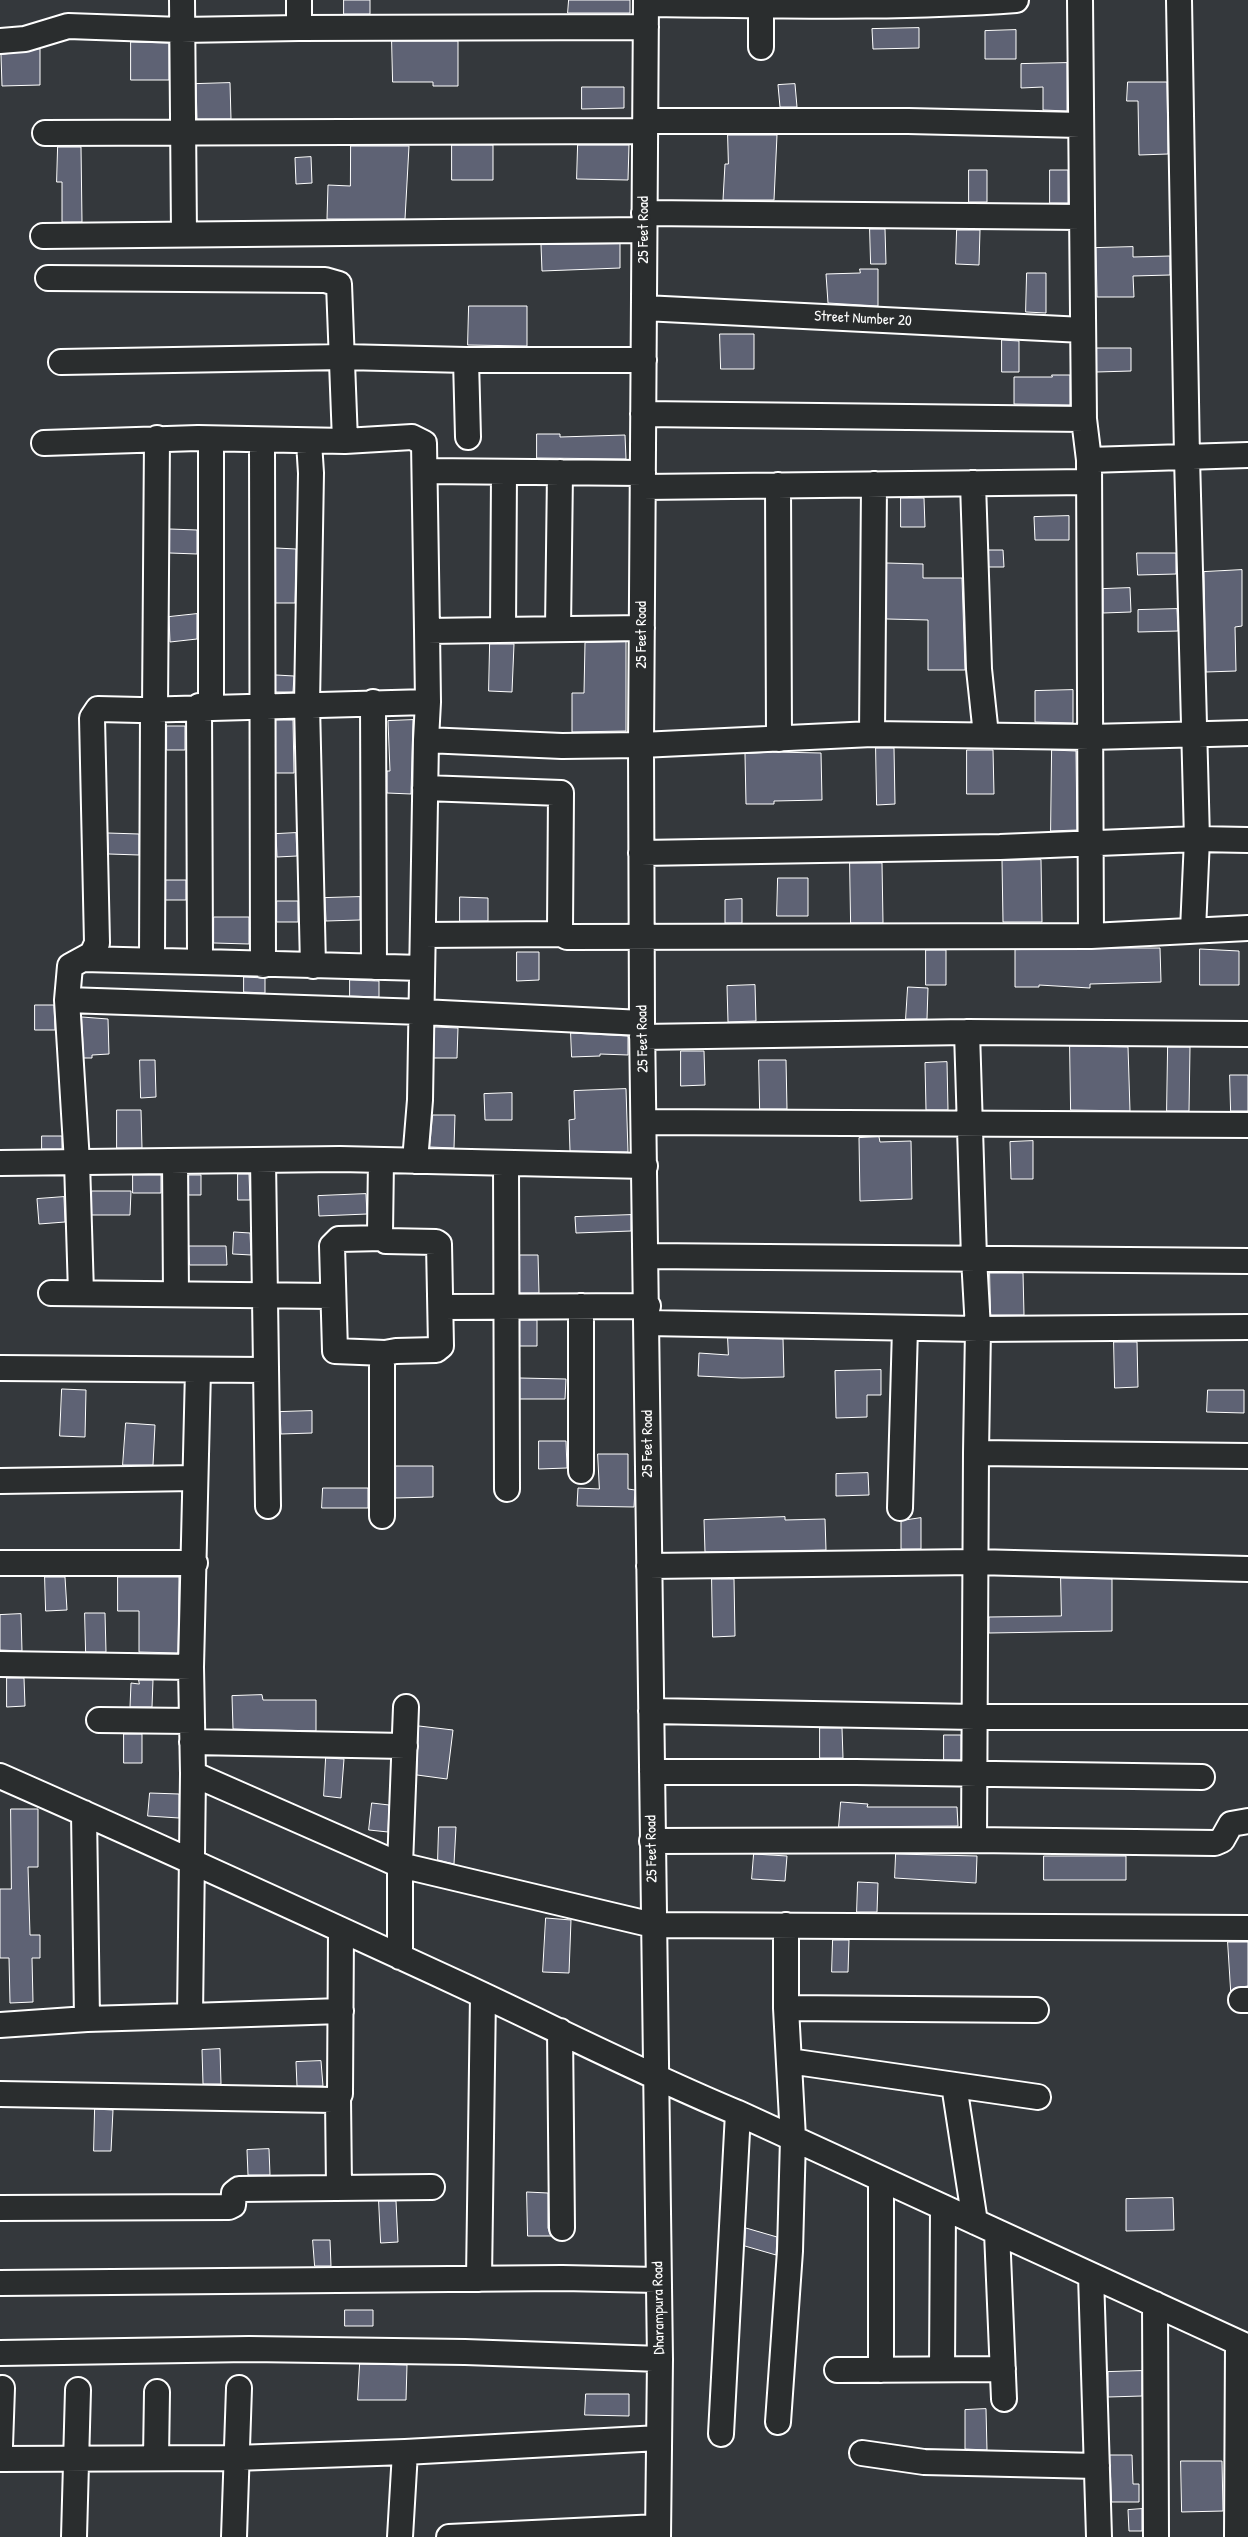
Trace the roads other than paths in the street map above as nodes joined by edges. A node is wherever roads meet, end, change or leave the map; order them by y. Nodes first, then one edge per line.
1 (182, 0) edge
2 (299, 0) edge
3 (1016, 0) edge
4 (1080, 0) edge
5 (1179, 0) edge
6 (761, 2) edge
7 (869, 2) edge
8 (968, 2) edge
9 (646, 10) edge
10 (299, 28) junction
11 (181, 30) junction
12 (0, 41) edge
13 (762, 47) dead end
14 (1080, 125) junction
15 (645, 126) junction
16 (182, 132) junction
17 (45, 133) dead end
18 (1081, 217) junction
19 (644, 221) junction
20 (184, 234) junction
21 (42, 236) dead end
22 (48, 278) dead end
23 (644, 308) junction
24 (1083, 330) junction
25 (343, 357) junction
26 (466, 360) junction
27 (644, 360) junction
28 (61, 362) dead end
29 (643, 414) junction
30 (1084, 419) junction
31 (468, 437) dead end
32 (157, 438) junction
33 (211, 438) junction
34 (262, 440) junction
35 (345, 441) junction
36 (309, 442) junction
37 (44, 443) dead end
38 (1248, 455) edge
39 (1187, 457) junction
40 (425, 471) junction
41 (1089, 471) junction
42 (504, 472) junction
43 (560, 472) junction
44 (643, 480) junction
45 (973, 483) junction
46 (874, 484) junction
47 (778, 485) junction
48 (642, 628) junction
49 (558, 629) junction
50 (502, 630) junction
51 (427, 631) junction
52 (374, 702) junction
53 (428, 702) junction
54 (307, 704) junction
55 (262, 705) junction
56 (205, 706) junction
57 (154, 709) junction
58 (1248, 733) edge
59 (872, 734) junction
60 (1195, 735) junction
61 (986, 736) junction
62 (1090, 737) junction
63 (779, 739) junction
64 (426, 740) junction
65 (641, 745) junction
66 (425, 788) junction
67 (1197, 839) junction
68 (1248, 840) edge
69 (1092, 844) junction
70 (641, 853) junction
71 (1248, 928) edge
72 (1192, 930) junction
73 (561, 934) junction
74 (423, 935) junction
75 (1091, 936) junction
76 (642, 938) junction
77 (83, 959) junction
78 (152, 960) junction
79 (202, 962) junction
80 (263, 964) junction
81 (313, 966) junction
82 (374, 967) junction
83 (422, 968) junction
84 (68, 1000) junction
85 (422, 1012) junction
86 (642, 1030) junction
87 (967, 1032) junction
88 (1248, 1034) edge
89 (644, 1122) junction
90 (969, 1125) junction
91 (1248, 1125) edge
92 (263, 1160) junction
93 (381, 1160) junction
94 (175, 1161) junction
95 (415, 1161) junction
96 (77, 1162) junction
97 (0, 1163) edge
98 (506, 1163) junction
99 (645, 1166) junction
100 (383, 1238) junction
101 (647, 1256) junction
102 (974, 1258) junction
103 (1248, 1261) edge
104 (50, 1292) dead end
105 (81, 1293) junction
106 (176, 1294) junction
107 (264, 1295) junction
108 (333, 1296) junction
109 (580, 1306) junction
110 (441, 1307) junction
111 (506, 1307) junction
112 (647, 1314) junction
113 (1248, 1327) edge
114 (906, 1328) junction
115 (978, 1329) junction
116 (384, 1354) junction
117 (0, 1368) edge
118 (198, 1370) junction
119 (265, 1370) junction
120 (976, 1453) junction
121 (1248, 1456) edge
122 (581, 1471) dead end
123 (195, 1478) junction
124 (0, 1481) edge
125 (506, 1489) dead end
126 (268, 1506) dead end
127 (900, 1508) dead end
128 (382, 1516) dead end
129 (975, 1562) junction
130 (0, 1563) edge
131 (195, 1563) junction
132 (649, 1566) junction
133 (1248, 1569) edge
134 (0, 1664) edge
135 (191, 1667) junction
136 (406, 1707) dead end
137 (651, 1711) junction
138 (975, 1717) junction
139 (1248, 1717) edge
140 (99, 1720) dead end
141 (192, 1731) junction
142 (405, 1746) junction
143 (652, 1772) junction
144 (193, 1774) junction
145 (974, 1775) junction
146 (0, 1776) edge
147 (1202, 1777) dead end
148 (84, 1813) junction
149 (1248, 1821) edge
150 (974, 1840) junction
151 (652, 1841) junction
152 (190, 1859) junction
153 (400, 1865) junction
154 (653, 1925) junction
155 (786, 1925) junction
156 (1248, 1928) edge
157 (342, 1930) junction
158 (400, 1957) junction
159 (483, 1995) junction
160 (786, 2008) junction
161 (1036, 2010) dead end
162 (341, 2011) junction
163 (190, 2016) junction
164 (87, 2019) junction
165 (0, 2025) edge
166 (560, 2031) junction
167 (789, 2061) junction
168 (656, 2079) junction
169 (954, 2085) junction
170 (0, 2094) edge
171 (1038, 2097) dead end
172 (338, 2098) junction
173 (738, 2113) junction
174 (793, 2138) junction
175 (881, 2179) junction
176 (432, 2187) dead end
177 (339, 2188) junction
178 (942, 2207) junction
179 (0, 2208) edge
180 (975, 2222) junction
181 (562, 2228) dead end
182 (997, 2232) junction
183 (1091, 2275) junction
184 (479, 2279) junction
185 (658, 2280) junction
186 (0, 2283) edge
187 (1155, 2304) junction
188 (1243, 2345) edge
189 (0, 2353) edge
190 (660, 2359) junction
191 (942, 2369) junction
192 (1003, 2369) junction
193 (837, 2370) dead end
194 (881, 2370) junction
195 (2, 2388) dead end
196 (239, 2388) dead end
197 (78, 2390) dead end
198 (156, 2392) dead end
199 (1004, 2399) dead end
200 (778, 2422) dead end
201 (721, 2434) dead end
202 (659, 2438) junction
203 (0, 2446) edge
204 (405, 2452) junction
205 (862, 2453) dead end
206 (77, 2458) junction
207 (156, 2458) junction
208 (235, 2458) junction
209 (0, 2459) edge
210 (1097, 2466) junction
211 (658, 2532) edge
212 (74, 2537) edge
213 (234, 2537) edge
214 (400, 2537) edge
215 (449, 2537) edge
216 (1099, 2537) edge
217 (1156, 2537) edge
218 (1237, 2537) edge

1 - 11 street
2 - 10 street
3 - 8 street
4 - 14 street
5 - 39 street
6 - 7 street
6 - 9 street
6 - 13 street
7 - 8 street
9 - 10 street
9 - 15 street, 25 Feet Road
10 - 11 street
11 - 12 street
11 - 16 street
14 - 15 street
14 - 18 street
15 - 16 street
15 - 19 street, 25 Feet Road
16 - 17 street
16 - 20 street
18 - 19 street
18 - 24 street
19 - 20 street
19 - 23 street, 25 Feet Road
20 - 21 street
22 - 25 street
23 - 24 street, Street Number 20
23 - 27 street, 25 Feet Road
24 - 30 street
25 - 26 street
25 - 28 street
25 - 35 street
26 - 27 street
26 - 31 street
27 - 29 street, 25 Feet Road
29 - 30 street
29 - 44 street, 25 Feet Road
30 - 41 street
32 - 33 street
32 - 37 street
32 - 57 street
33 - 34 street
33 - 56 street
34 - 36 street
34 - 55 street
35 - 36 street
35 - 40 street
36 - 54 street
38 - 39 street
39 - 41 street
39 - 60 street
40 - 42 street
40 - 51 street
41 - 45 street
41 - 62 street
42 - 43 street
42 - 50 street
43 - 44 street
43 - 49 street
44 - 47 street
44 - 48 street, 25 Feet Road
45 - 46 street
45 - 61 street
46 - 47 street
46 - 59 street
47 - 63 street
48 - 49 street
48 - 65 street, 25 Feet Road
49 - 50 street
50 - 51 street
51 - 53 street
52 - 53 street
52 - 54 street
52 - 82 street
53 - 64 street
54 - 55 street
54 - 81 street
55 - 56 street
55 - 80 street
56 - 57 street
56 - 79 street
57 - 77 street
57 - 78 street
58 - 60 street
59 - 61 street
59 - 63 street
60 - 62 street
60 - 67 street
61 - 62 street
62 - 69 street
63 - 65 street
64 - 65 street
64 - 66 street
65 - 70 street, 25 Feet Road
66 - 73 street
66 - 74 street
67 - 68 street
67 - 69 street
67 - 72 street
69 - 70 street
69 - 75 street
70 - 76 street, 25 Feet Road
71 - 72 street
72 - 75 street
73 - 74 street
73 - 76 street
74 - 83 street
75 - 76 street
76 - 86 street, 25 Feet Road
77 - 78 street
77 - 84 street
78 - 79 street
79 - 80 street
80 - 81 street
81 - 82 street
82 - 83 street
83 - 85 street
84 - 85 street
84 - 96 street
85 - 86 street
85 - 95 street
86 - 87 street
86 - 89 street, 25 Feet Road
87 - 88 street
87 - 90 street
89 - 90 street
89 - 99 street, 25 Feet Road
90 - 91 street
90 - 102 street
92 - 93 street
92 - 94 street
92 - 107 street
93 - 95 street
93 - 100 street
94 - 96 street
94 - 106 street
95 - 98 street
96 - 97 street
96 - 105 street
98 - 99 street
98 - 111 street
99 - 101 street, 25 Feet Road
100 - 108 street
100 - 110 street
101 - 102 street
101 - 112 street, 25 Feet Road
102 - 103 street
102 - 115 street
104 - 105 street
105 - 106 street
106 - 107 street
107 - 108 street
107 - 119 street
108 - 116 street
109 - 111 street
109 - 112 street
109 - 122 street
110 - 111 street
110 - 116 street
111 - 125 street
112 - 114 street
112 - 132 street, 25 Feet Road
113 - 115 street
114 - 115 street
114 - 127 street
115 - 120 street
116 - 128 street
117 - 118 street
118 - 119 street
118 - 123 street
119 - 126 street
120 - 121 street
120 - 129 street
123 - 124 street
123 - 131 street
129 - 132 street
129 - 133 street
129 - 138 street
130 - 131 street
131 - 135 street
132 - 137 street, 25 Feet Road
134 - 135 street
135 - 141 street
136 - 142 street
137 - 138 street
137 - 143 street, 25 Feet Road
138 - 139 street
138 - 145 street
140 - 141 street
141 - 142 street
141 - 144 street
142 - 153 street
143 - 145 street
143 - 151 street, 25 Feet Road
144 - 152 street
144 - 153 street
145 - 147 street
145 - 150 street
146 - 148 street
148 - 152 street
148 - 164 street
149 - 150 street
150 - 151 street
151 - 154 street, 25 Feet Road
152 - 157 street
152 - 163 street
153 - 154 street
153 - 158 street
154 - 155 street
154 - 168 street, 25 Feet Road
155 - 156 street
155 - 160 street
157 - 158 street
157 - 162 street
158 - 159 street
159 - 166 street
159 - 184 street
160 - 161 street
160 - 167 street
162 - 163 street
162 - 172 street
163 - 164 street
164 - 165 street
166 - 168 street
166 - 181 street
167 - 169 street
167 - 174 street
168 - 173 street
168 - 185 street, Dharampura Road
169 - 171 street
169 - 180 street
170 - 172 street
172 - 177 street
173 - 174 street
173 - 201 street
174 - 175 street
174 - 200 street
175 - 178 street
175 - 194 street
176 - 177 street
177 - 179 street
178 - 180 street
178 - 191 street
180 - 182 street
182 - 183 street
182 - 192 street
183 - 187 street
183 - 210 street
184 - 185 street
184 - 186 street
185 - 190 street, Dharampura Road
187 - 188 street
187 - 217 street
188 - 218 street
189 - 190 street
190 - 202 street, Dharampura Road
191 - 192 street
191 - 194 street
192 - 199 street
193 - 194 street
195 - 203 street
196 - 208 street
197 - 206 street
198 - 207 street
202 - 204 street
202 - 211 street, Dharampura Road
204 - 208 street
204 - 214 street
205 - 210 street
206 - 207 street
206 - 209 street
206 - 212 street
207 - 208 street
208 - 213 street
210 - 216 street
211 - 215 street

